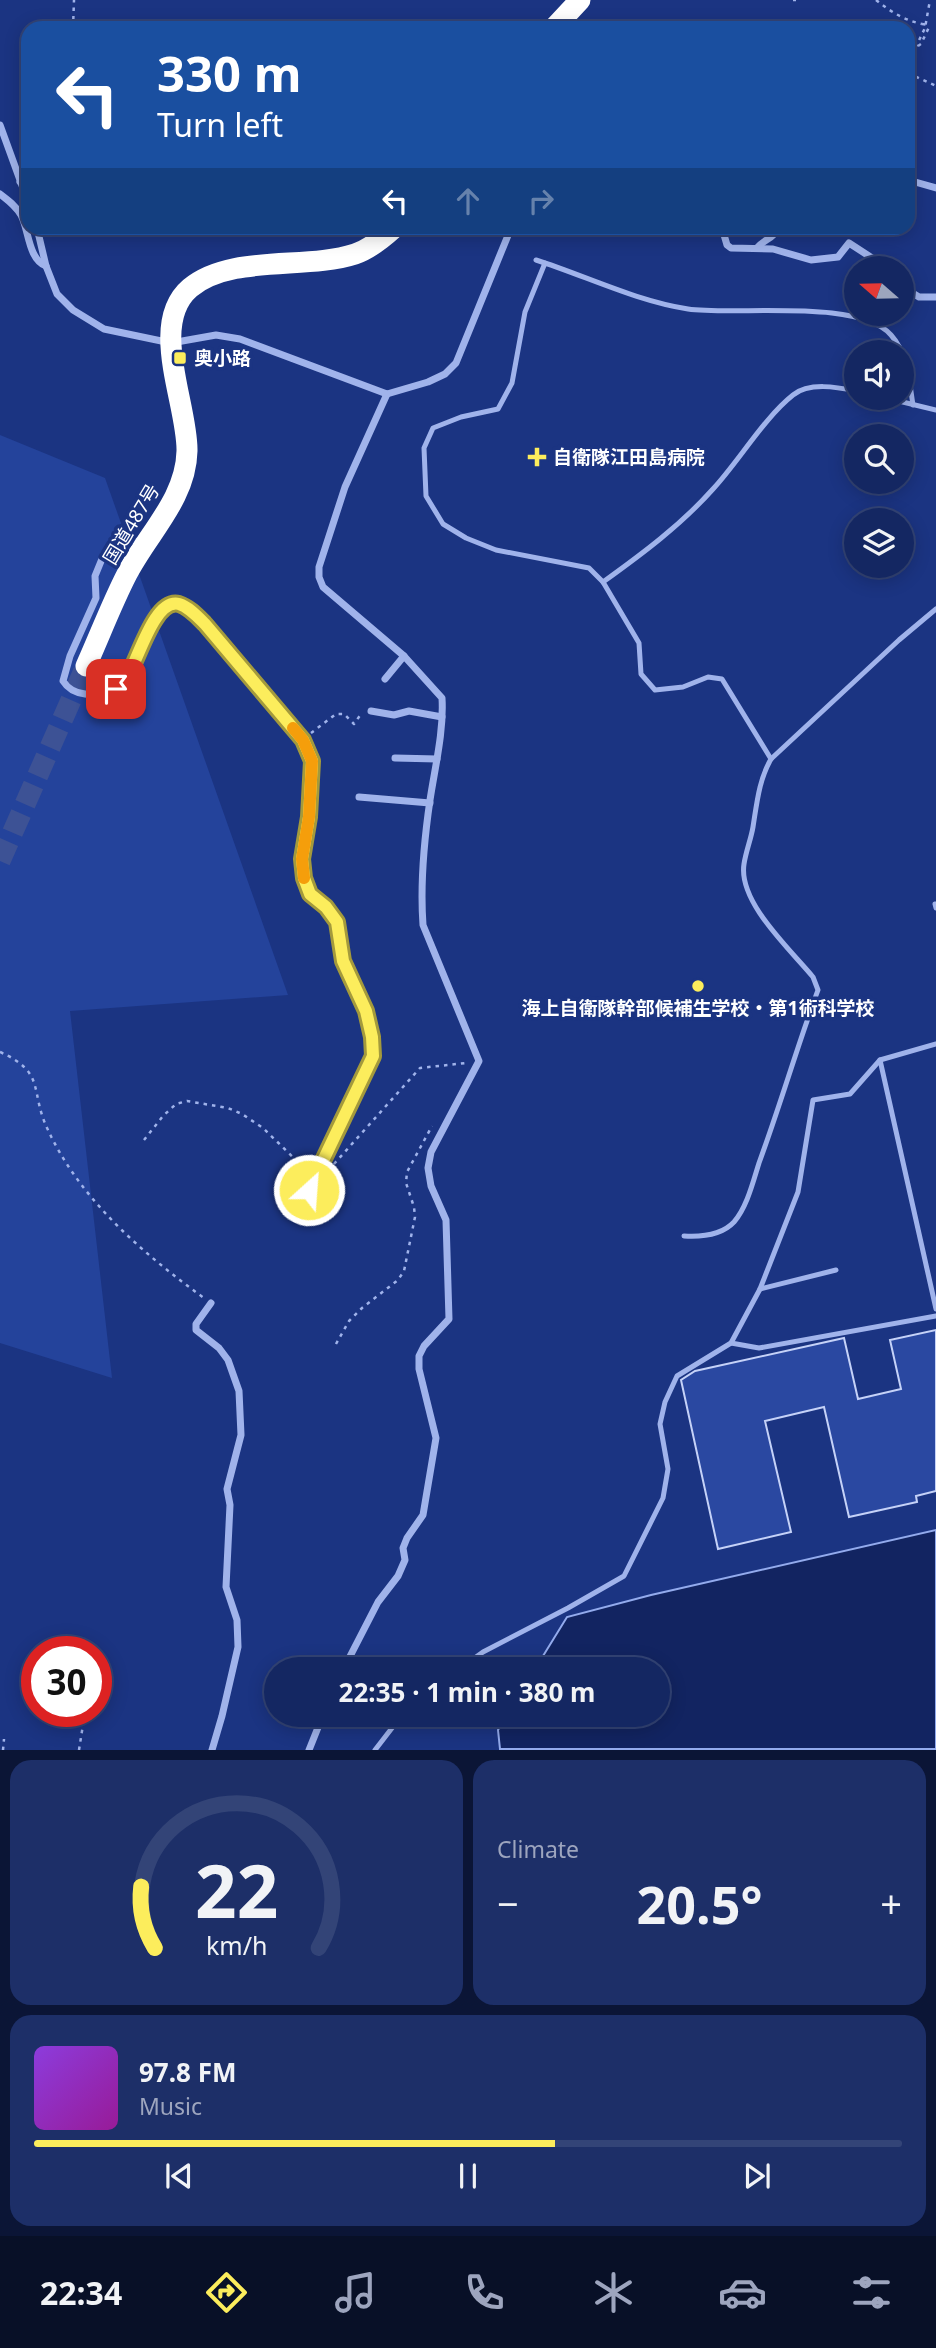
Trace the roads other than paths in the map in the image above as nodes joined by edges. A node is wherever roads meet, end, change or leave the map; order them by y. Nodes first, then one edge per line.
1 (580, 0) edge
2 (560, 21) edge
3 (0, 125) edge
4 (20, 182) edge
5 (915, 182) edge
6 (936, 188) edge
7 (0, 194) edge
8 (21, 216) edge
9 (28, 235) edge
10 (39, 235) edge
11 (386, 235) edge
12 (508, 235) edge
13 (724, 235) edge
14 (775, 235) edge
15 (757, 248) junction
16 (869, 256) edge
17 (536, 260) dead end
18 (545, 262) junction
19 (46, 265) junction
20 (914, 294) edge
21 (936, 297) edge
22 (895, 340) edge
23 (171, 343) junction
24 (844, 390) edge
25 (387, 394) junction
26 (914, 405) edge
27 (936, 410) edge
28 (146, 542) junction
29 (603, 582) junction
30 (936, 609) edge
31 (404, 656) junction
32 (86, 666) tunnel mouth
33 (385, 680) dead end
34 (370, 711) road end
35 (442, 717) junction
36 (395, 758) dead end
37 (771, 759) junction
38 (437, 760) junction
39 (359, 797) dead end
40 (430, 803) junction
41 (936, 1044) edge
42 (880, 1060) junction
43 (312, 1209) dead end
44 (684, 1236) dead end
45 (836, 1270) dead end
46 (760, 1289) junction
47 (211, 1303) road end
48 (936, 1310) edge
49 (936, 1316) edge
50 (731, 1343) junction
51 (350, 1657) edge
52 (476, 1657) edge
53 (318, 1727) edge
54 (392, 1727) edge
55 (212, 1749) edge
56 (309, 1749) edge
57 (375, 1749) edge

1 - 2 highway
3 - 4 street
5 - 6 street
7 - 8 street
9 - 19 street
10 - 19 street
11 - 23 highway, 国道487号
12 - 25 street
13 - 15 street
14 - 15 street
15 - 16 street
17 - 18 lane
18 - 22 lane
18 - 29 lane
19 - 23 street
20 - 21 street
23 - 25 street
23 - 28 highway, 国道487号
24 - 29 lane
25 - 31 street
26 - 27 lane
28 - 32 highway, 国道487号
28 - 43 street
29 - 37 lane
30 - 37 lane
31 - 33 street
31 - 35 street
34 - 35 street
35 - 38 street
36 - 38 street
37 - 44 lane
38 - 40 street
39 - 40 street
40 - 51 street
41 - 42 lane
42 - 46 lane
42 - 48 lane
45 - 46 lane
46 - 50 lane
47 - 55 street
49 - 50 lane
50 - 52 lane
53 - 56 street
54 - 57 lane

